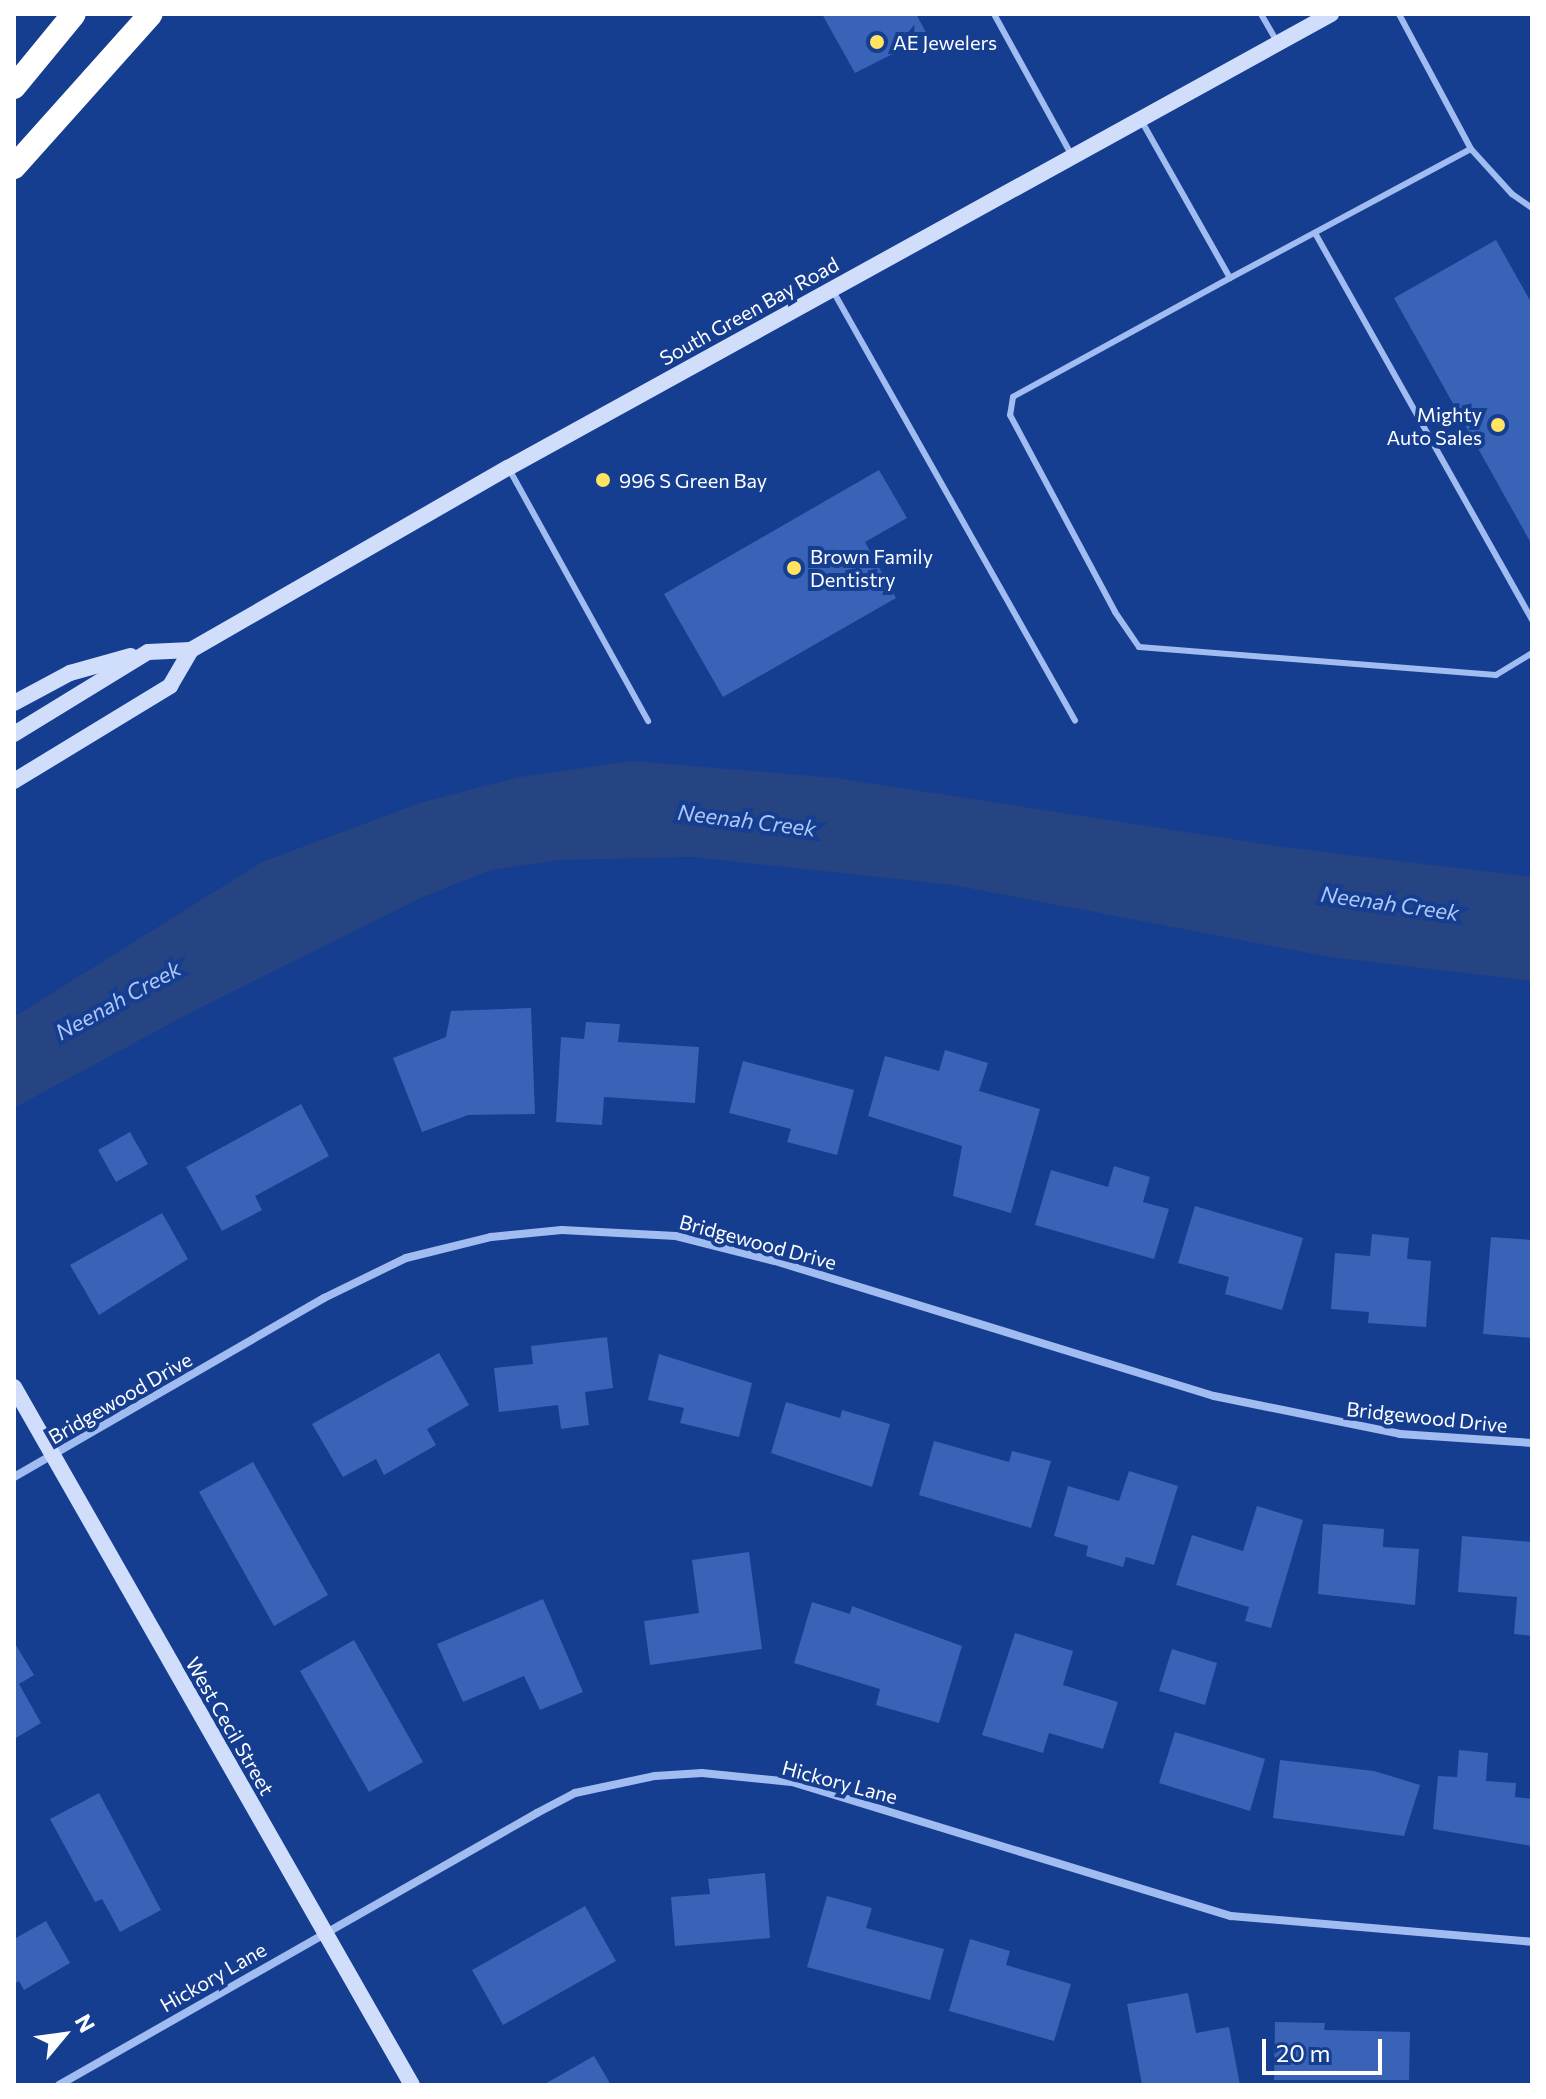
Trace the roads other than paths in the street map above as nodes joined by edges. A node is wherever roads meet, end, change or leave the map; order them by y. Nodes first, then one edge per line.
1 (74, 14) edge
2 (151, 14) edge
3 (994, 14) edge
4 (1261, 14) edge
5 (1331, 14) edge
6 (1399, 14) edge
7 (1277, 44) junction
8 (14, 87) edge
9 (1141, 120) junction
10 (1471, 149) junction
11 (1073, 157) junction
12 (14, 167) edge
13 (1532, 208) edge
14 (1315, 233) junction
15 (1230, 278) junction
16 (831, 288) junction
17 (508, 468) junction
18 (1532, 620) edge
19 (191, 650) junction
20 (148, 652) junction
21 (1532, 653) edge
22 (14, 703) edge
23 (648, 721) dead end
24 (1075, 721) dead end
25 (14, 734) edge
26 (14, 781) edge
27 (14, 1387) edge
28 (1532, 1443) edge
29 (53, 1455) junction
30 (14, 1477) edge
31 (324, 1931) junction
32 (1532, 1942) edge
33 (59, 2085) edge
34 (412, 2085) edge

1 - 8 highway
2 - 12 highway
3 - 11 lane
4 - 7 lane
5 - 7 main road, South Green Bay Road
6 - 10 lane
7 - 9 main road, South Green Bay Road
9 - 11 main road, South Green Bay Road
9 - 15 lane
10 - 13 lane
10 - 14 lane
11 - 16 main road, South Green Bay Road
14 - 15 lane
14 - 18 lane
15 - 21 lane
16 - 17 main road, South Green Bay Road
16 - 24 lane
17 - 19 main road, South Green Bay Road
17 - 23 lane
19 - 20 main road, South Green Bay Road
19 - 26 main road, South Green Bay Road
20 - 22 main road
20 - 25 main road, South Green Bay Road
27 - 29 main road, West Cecil Street
28 - 29 street, Bridgewood Drive
29 - 30 street, Bridgewood Drive
29 - 31 main road, West Cecil Street
31 - 32 street, Hickory Lane
31 - 33 street, Hickory Lane
31 - 34 main road, West Cecil Street

